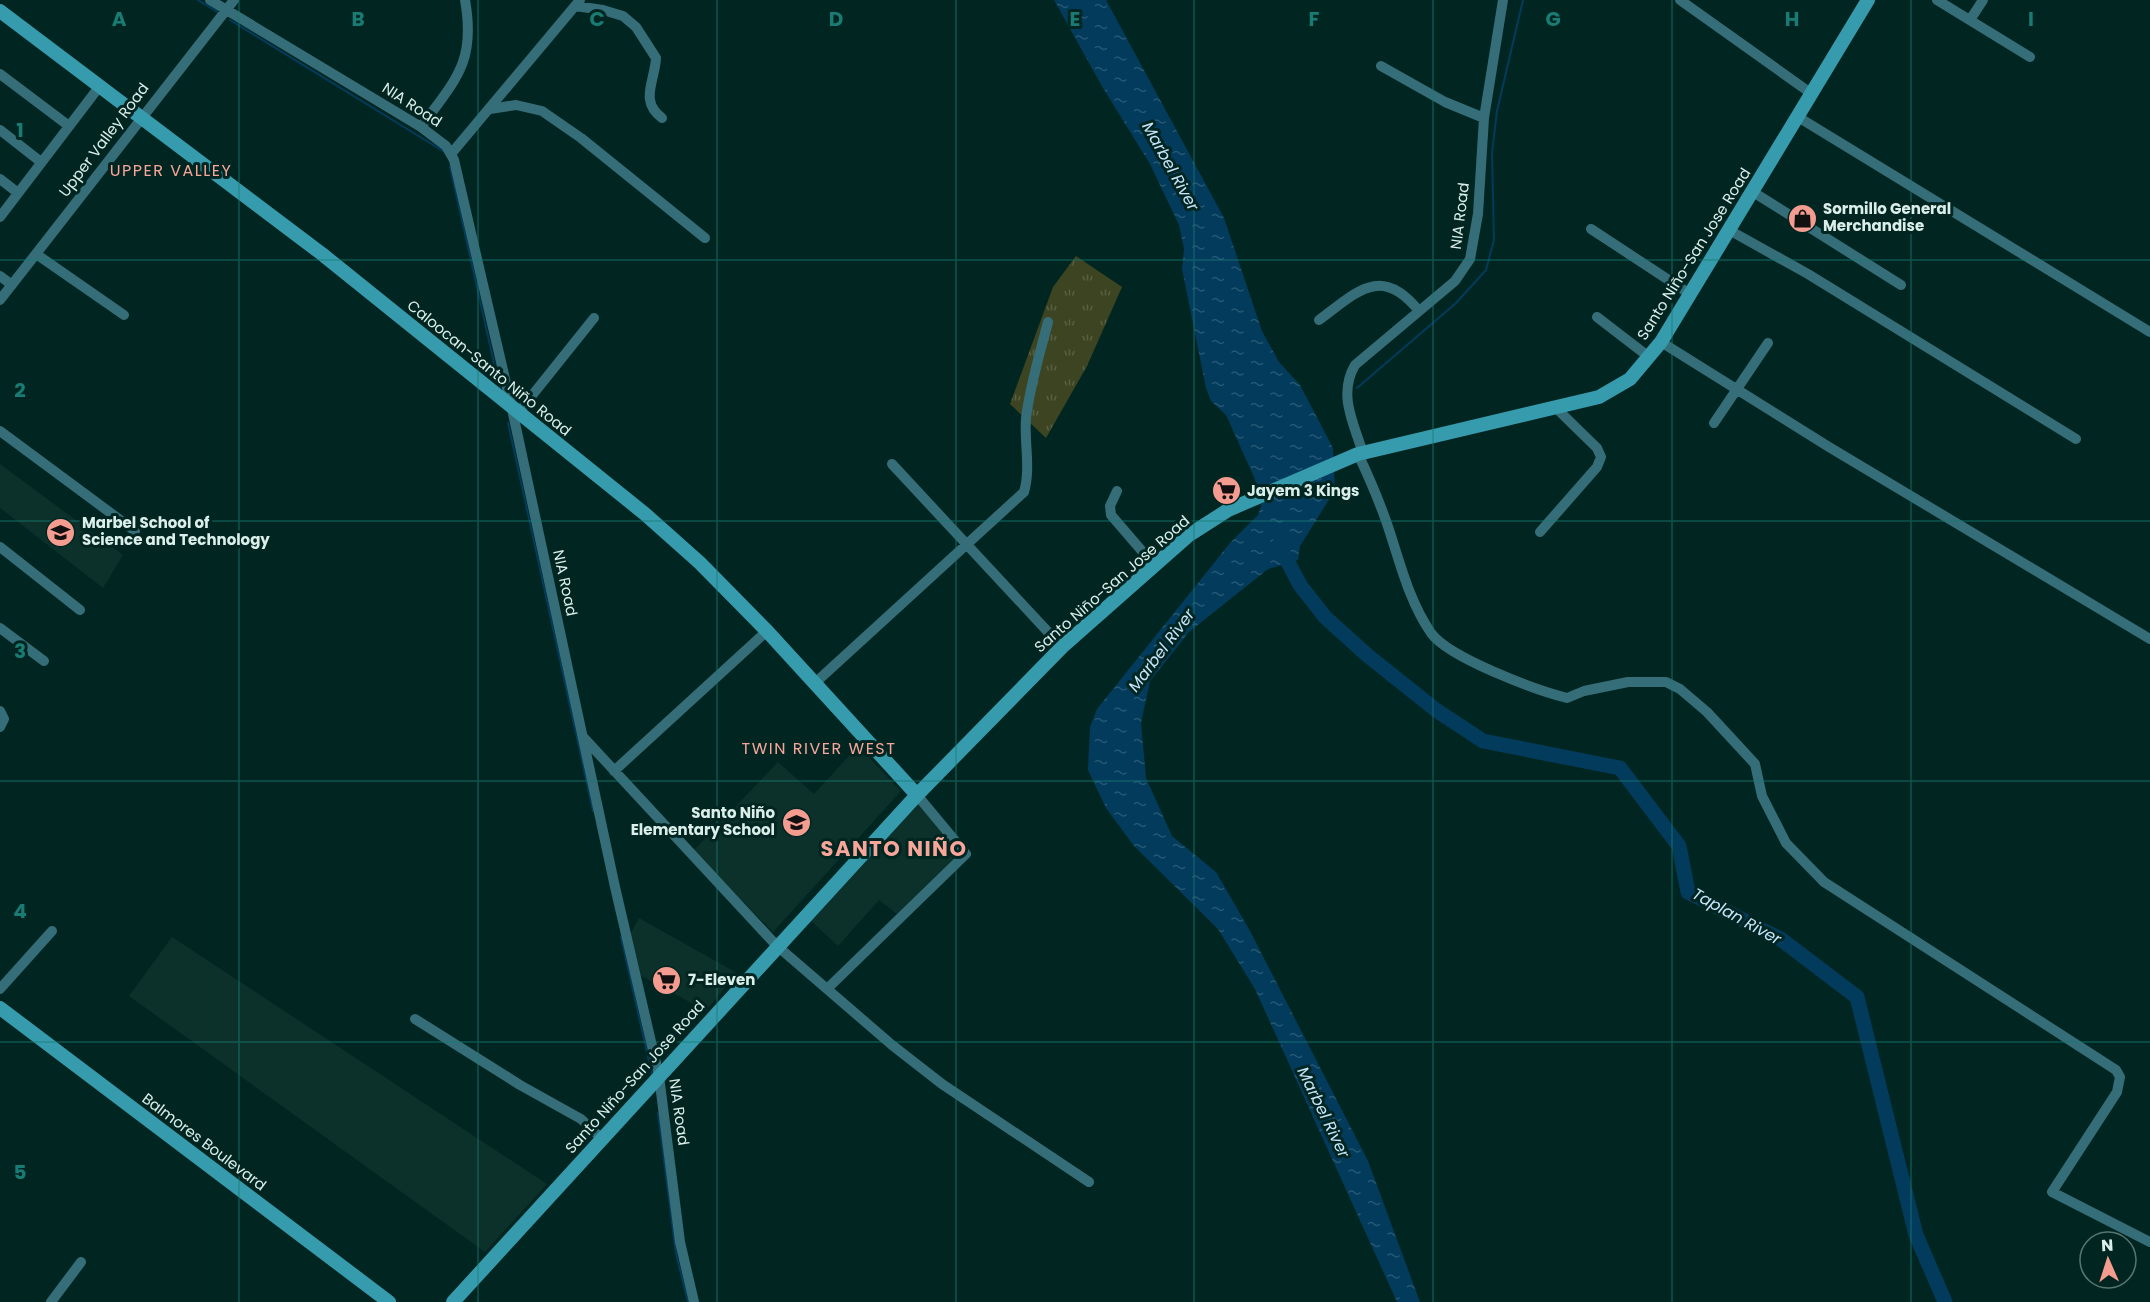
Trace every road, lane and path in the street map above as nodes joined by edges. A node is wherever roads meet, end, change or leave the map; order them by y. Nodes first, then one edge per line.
1 (210, 0) edge
2 (234, 0) edge
3 (465, 0) edge
4 (1503, 0) edge
5 (1680, 0) edge
6 (1868, 0) edge
7 (1937, 0) edge
8 (1983, 0) edge
9 (578, 3) edge
10 (226, 10) junction
11 (0, 11) edge
12 (1970, 20) junction
13 (2030, 57) dead end
14 (1381, 66) dead end
15 (0, 74) edge
16 (99, 87) junction
17 (1812, 94) junction
18 (490, 109) junction
19 (140, 117) junction
20 (1798, 117) junction
21 (662, 118) dead end
22 (1484, 118) junction
23 (69, 126) junction
24 (421, 127) junction
25 (0, 130) edge
26 (451, 154) junction
27 (42, 162) junction
28 (0, 179) edge
29 (1753, 192) junction
30 (18, 193) junction
31 (0, 217) edge
32 (1591, 229) dead end
33 (1729, 230) junction
34 (705, 238) dead end
35 (36, 254) junction
36 (0, 276) edge
37 (12, 285) junction
38 (1901, 285) dead end
39 (1690, 294) junction
40 (0, 300) edge
41 (1419, 311) junction
42 (124, 315) dead end
43 (1597, 317) dead end
44 (594, 318) dead end
45 (1318, 320) dead end
46 (1048, 322) dead end
47 (2150, 332) edge
48 (1660, 342) junction
49 (1768, 343) dead end
50 (1649, 357) junction
51 (1738, 390) junction
52 (1556, 408) junction
53 (515, 411) junction
54 (1714, 423) dead end
55 (0, 430) edge
56 (2076, 439) dead end
57 (1360, 453) junction
58 (892, 464) dead end
59 (1117, 491) dead end
60 (135, 531) dead end
61 (1540, 532) dead end
62 (967, 546) junction
63 (0, 547) edge
64 (1154, 565) junction
65 (81, 610) dead end
66 (0, 628) edge
67 (767, 631) junction
68 (2150, 639) edge
69 (1062, 647) junction
70 (44, 661) dead end
71 (815, 683) junction
72 (0, 711) edge
73 (0, 728) edge
74 (584, 738) junction
75 (614, 771) junction
76 (917, 795) junction
77 (52, 931) dead end
78 (776, 945) junction
79 (828, 988) junction
80 (0, 989) edge
81 (0, 1008) edge
82 (415, 1019) dead end
83 (659, 1076) junction
84 (602, 1139) junction
85 (1089, 1182) dead end
86 (2150, 1242) edge
87 (81, 1262) dead end
88 (51, 1302) edge
89 (389, 1302) edge
90 (453, 1302) edge
91 (694, 1302) edge

1 - 10 street, NIA Road
2 - 10 street, Upper Valley Road
3 - 24 street
4 - 22 street, NIA Road
5 - 17 street
6 - 17 main road, Santo Niño-San Jose Road
7 - 12 street
8 - 12 street
9 - 18 street
9 - 21 street
10 - 19 street, Upper Valley Road
10 - 24 street, NIA Road
11 - 16 main road, Caloocan-Santo Niño Road
12 - 13 street
14 - 22 street
15 - 23 street
16 - 19 main road, Caloocan-Santo Niño Road
16 - 23 street
17 - 20 main road, Santo Niño-San Jose Road
18 - 26 street
18 - 34 street
19 - 35 street, Upper Valley Road
19 - 53 main road, Caloocan-Santo Niño Road
20 - 29 main road, Santo Niño-San Jose Road
20 - 47 street
22 - 41 street, NIA Road
23 - 27 street
24 - 26 street, NIA Road
25 - 27 street
26 - 53 street, NIA Road
27 - 30 street
28 - 30 street
29 - 33 main road, Santo Niño-San Jose Road
29 - 38 street
30 - 31 street
32 - 39 street
33 - 39 main road, Santo Niño-San Jose Road
33 - 56 street
35 - 37 street, Upper Valley Road
35 - 42 street
36 - 37 street
37 - 40 street, Upper Valley Road
39 - 48 main road, Santo Niño-San Jose Road
41 - 45 street
41 - 57 street, NIA Road
43 - 50 street
44 - 53 street
46 - 62 street
48 - 50 main road, Santo Niño-San Jose Road
48 - 51 street
49 - 51 street
50 - 52 main road, Santo Niño-San Jose Road
51 - 54 street
51 - 68 street
52 - 57 main road, Santo Niño-San Jose Road
52 - 61 street
53 - 67 main road, Caloocan-Santo Niño Road
53 - 74 street, NIA Road
55 - 60 street
57 - 64 main road, Santo Niño-San Jose Road
57 - 86 street, NIA Road
58 - 62 street
59 - 64 street
62 - 69 street
62 - 71 street
63 - 65 street
64 - 69 main road, Santo Niño-San Jose Road
66 - 70 street
67 - 71 main road, Caloocan-Santo Niño Road
67 - 75 street
69 - 76 main road, Santo Niño-San Jose Road
71 - 76 main road, Caloocan-Santo Niño Road
72 - 73 street
74 - 75 street
74 - 83 street, NIA Road
75 - 78 street
76 - 78 main road, Santo Niño-San Jose Road
76 - 79 street
77 - 80 street
78 - 79 street
78 - 83 main road, Santo Niño-San Jose Road
79 - 85 street
81 - 89 main road, Balmores Boulevard
82 - 84 street
83 - 84 main road, Santo Niño-San Jose Road
83 - 91 street, NIA Road
84 - 90 main road, Santo Niño-San Jose Road
87 - 88 street

